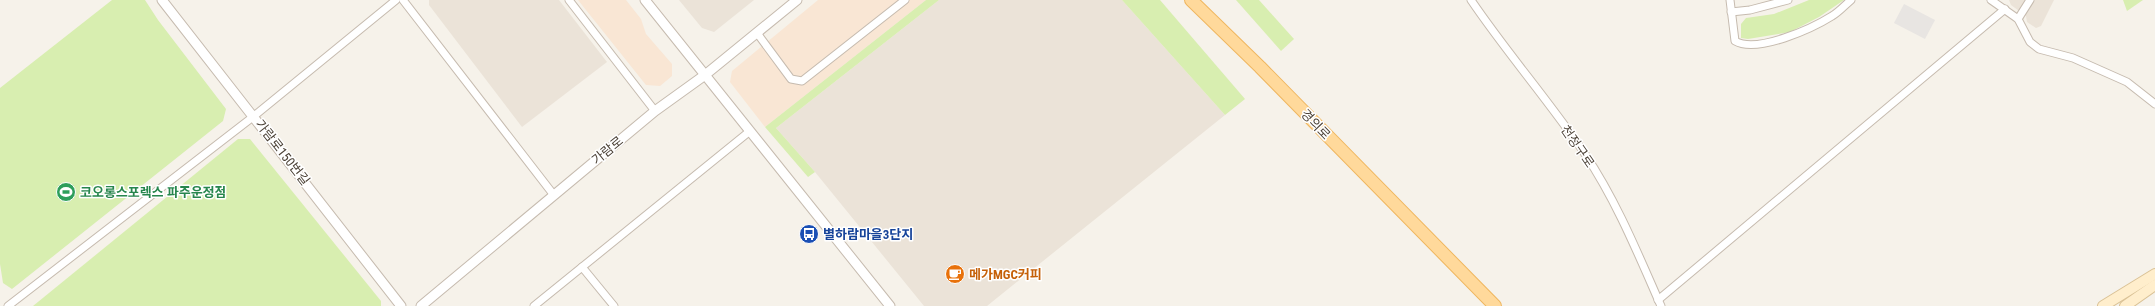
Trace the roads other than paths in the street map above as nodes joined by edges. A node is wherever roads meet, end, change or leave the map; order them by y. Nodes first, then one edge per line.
1 (162, 0) edge
2 (396, 0) edge
3 (403, 0) edge
4 (569, 0) edge
5 (645, 0) edge
6 (797, 0) edge
7 (905, 0) edge
8 (1191, 0) edge
9 (1471, 0) edge
10 (1730, 0) edge
11 (1788, 0) edge
12 (1851, 0) edge
13 (1991, 0) edge
14 (2030, 0) edge
15 (2005, 9) junction
16 (1731, 12) junction
17 (2018, 19) junction
18 (757, 33) junction
19 (705, 75) junction
20 (2155, 104) edge
21 (655, 111) junction
22 (254, 116) junction
23 (750, 131) junction
24 (553, 194) junction
25 (582, 267) junction
26 (2155, 274) edge
27 (2155, 285) edge
28 (1660, 303) edge
29 (8, 306) edge
30 (402, 306) edge
31 (421, 306) edge
32 (534, 306) edge
33 (614, 306) edge
34 (890, 306) edge
35 (1492, 306) edge
36 (2103, 306) edge
37 (2125, 306) edge

1 - 22 street, 가람로150번길
2 - 22 street
3 - 24 street
4 - 21 street
5 - 19 street
6 - 18 street, 가람로
7 - 18 street
8 - 35 main road, 경의로
9 - 28 street, 천정구로
10 - 16 street
11 - 16 street
12 - 16 street
13 - 15 street
14 - 17 street
15 - 17 street
15 - 28 street
17 - 20 street
18 - 19 street, 가람로
19 - 21 street, 가람로
19 - 23 street
21 - 24 street, 가람로
22 - 29 street
22 - 30 street, 가람로150번길
23 - 25 street
23 - 34 street
24 - 31 street, 가람로
25 - 32 street
25 - 33 street
26 - 36 main road
27 - 37 main road

